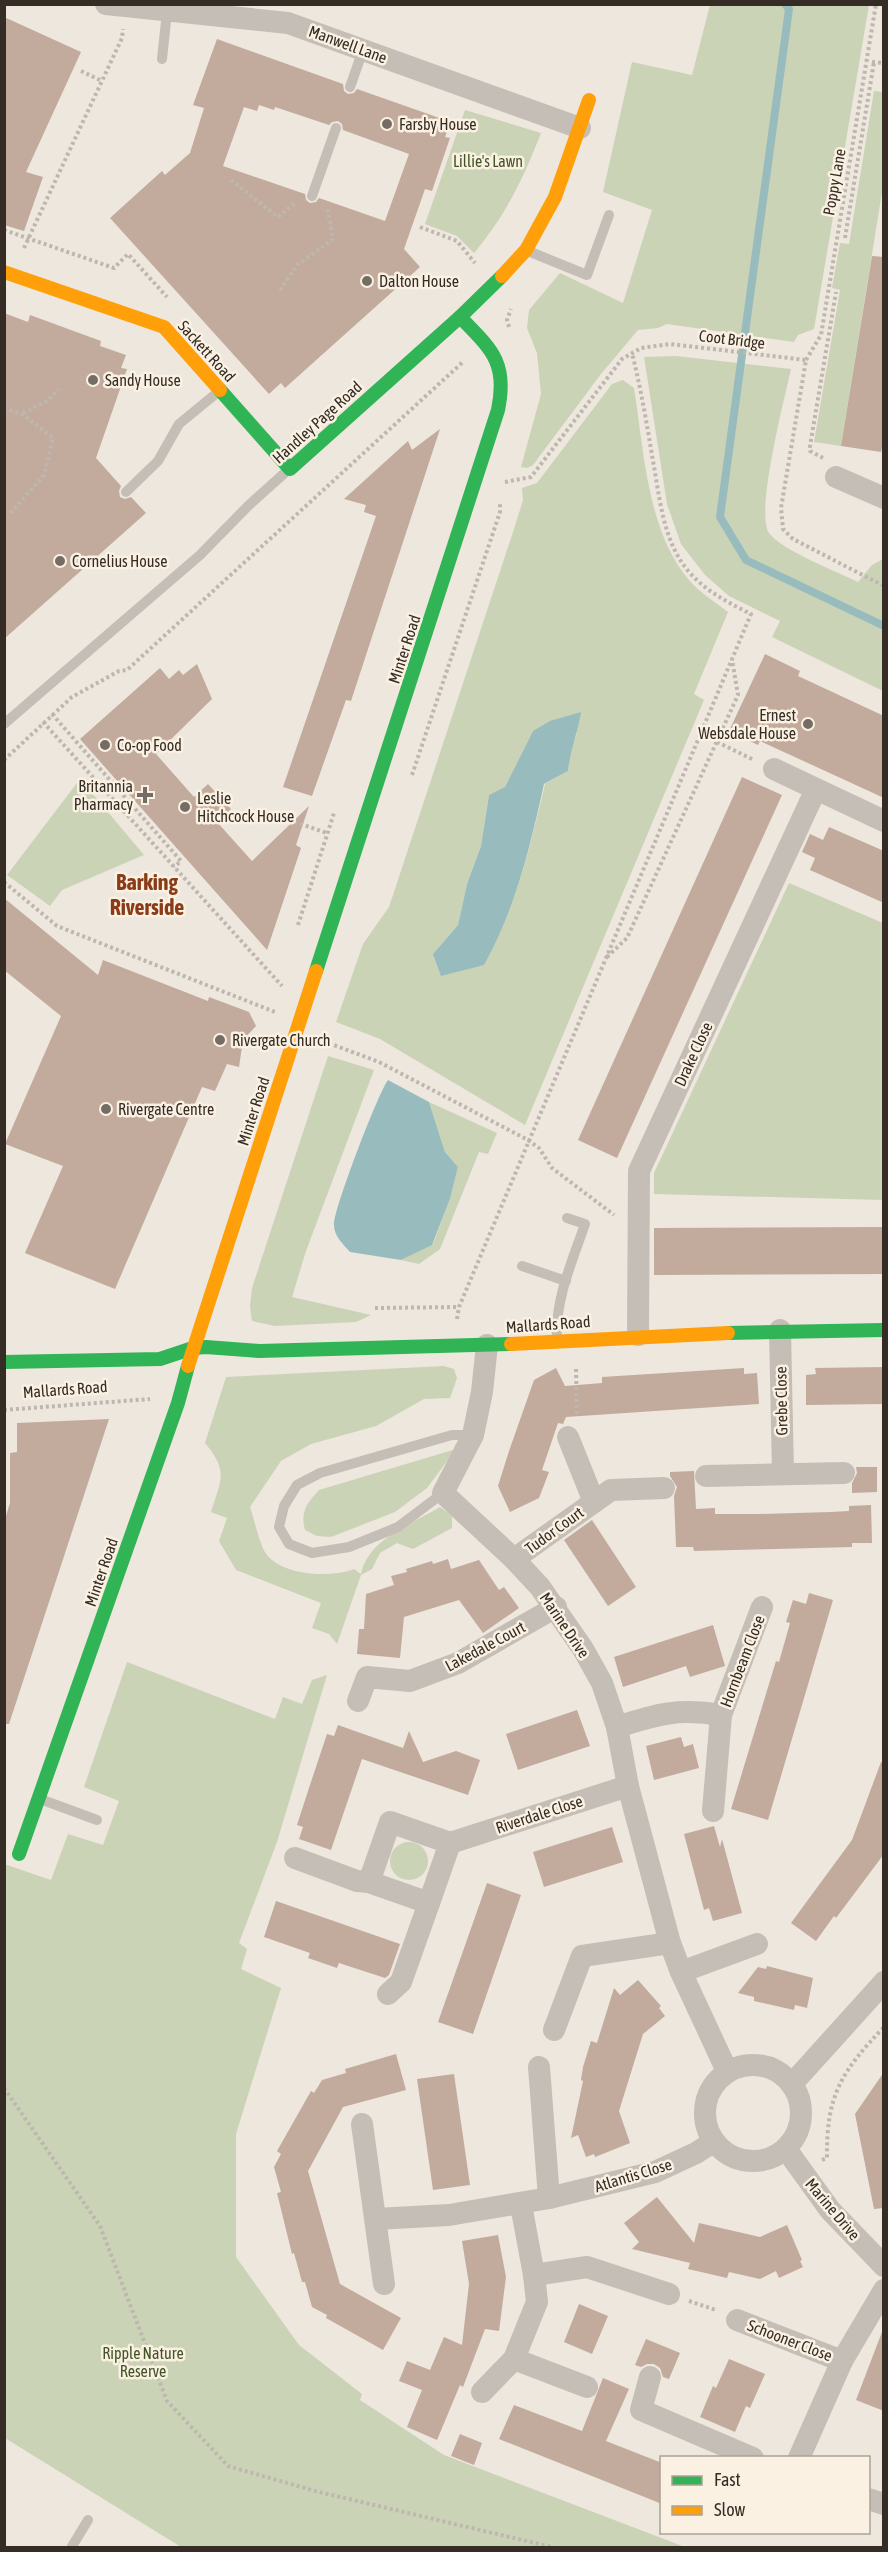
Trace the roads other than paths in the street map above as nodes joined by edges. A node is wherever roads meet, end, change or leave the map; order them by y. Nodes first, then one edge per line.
1 (106, 4) edge
2 (167, 12) junction
3 (363, 50) junction
4 (162, 59) dead end
5 (350, 87) dead end
6 (589, 100) dead end
7 (336, 128) dead end
8 (580, 128) junction
9 (309, 200) road end
10 (609, 214) dead end
11 (526, 250) junction
12 (6, 272) edge
13 (460, 317) junction
14 (220, 390) junction
15 (290, 469) junction
16 (836, 477) dead end
17 (126, 492) dead end
18 (884, 498) edge
19 (4, 724) edge
20 (774, 769) road end
21 (816, 789) junction
22 (884, 821) edge
23 (567, 1218) dead end
24 (522, 1266) dead end
25 (566, 1281) junction
26 (780, 1330) junction
27 (884, 1330) edge
28 (638, 1335) junction
29 (557, 1340) junction
30 (488, 1345) junction
31 (193, 1348) junction
32 (4, 1362) edge
33 (473, 1435) junction
34 (568, 1437) road end
35 (783, 1473) junction
36 (844, 1473) dead end
37 (706, 1476) dead end
38 (664, 1488) dead end
39 (442, 1493) junction
40 (594, 1502) junction
41 (514, 1559) junction
42 (556, 1607) junction
43 (762, 1607) dead end
44 (358, 1701) dead end
45 (721, 1715) junction
46 (617, 1726) junction
47 (628, 1785) junction
48 (40, 1799) junction
49 (713, 1811) dead end
50 (98, 1820) dead end
51 (450, 1843) junction
52 (19, 1854) dead end
53 (295, 1858) dead end
54 (369, 1882) junction
55 (429, 1903) junction
56 (670, 1943) junction
57 (757, 1944) dead end
58 (681, 1972) junction
59 (884, 1982) edge
60 (388, 1994) dead end
61 (554, 2030) dead end
62 (539, 2067) dead end
63 (727, 2071) junction
64 (792, 2084) junction
65 (362, 2124) dead end
66 (713, 2142) junction
67 (786, 2149) junction
68 (549, 2198) junction
69 (520, 2205) junction
70 (376, 2219) junction
71 (884, 2266) edge
72 (534, 2275) junction
73 (384, 2284) dead end
74 (884, 2290) edge
75 (669, 2294) road end
76 (737, 2320) road end
77 (514, 2359) junction
78 (842, 2361) junction
79 (650, 2377) dead end
80 (587, 2387) dead end
81 (482, 2392) dead end
82 (751, 2456) edge
83 (799, 2456) edge
84 (88, 2520) dead end
85 (71, 2547) edge

1 - 2 street, Manwell Lane
2 - 3 street, Manwell Lane
2 - 4 lane
3 - 5 lane
3 - 8 street, Manwell Lane
6 - 8 street, Handley Page Road
7 - 9 lane
8 - 11 street, Handley Page Road
10 - 11 lane
11 - 13 street, Handley Page Road
12 - 14 street, Sackett Road
13 - 15 street, Handley Page Road
13 - 31 street, Minter Road
14 - 15 street, Sackett Road
14 - 17 lane
15 - 19 lane, Handley Page Road
16 - 18 street
20 - 21 street
21 - 22 street
21 - 28 street, Drake Close
23 - 25 lane
24 - 25 lane
25 - 29 lane
26 - 27 street, Mallards Road
26 - 28 street, Mallards Road
26 - 35 street, Grebe Close
28 - 29 street, Mallards Road
29 - 30 street, Mallards Road
30 - 31 street, Mallards Road
30 - 33 street
31 - 32 street, Mallards Road
31 - 48 street, Minter Road
33 - 39 street
33 - 39 lane
34 - 40 street, Tudor Court
35 - 36 street
35 - 37 street
38 - 40 street, Tudor Court
39 - 41 street, Marine Drive
40 - 41 street, Tudor Court
41 - 42 street, Marine Drive
42 - 44 street, Lakedale Court
42 - 46 street, Marine Drive
43 - 45 street, Hornbeam Close
45 - 46 street, Hornbeam Close
45 - 49 street, Hornbeam Close
46 - 47 street, Marine Drive
47 - 51 street, Riverdale Close
47 - 56 street, Marine Drive
48 - 50 lane
48 - 52 street, Minter Road
51 - 54 street
51 - 55 street
53 - 54 street
54 - 55 street
55 - 60 street
56 - 58 street, Marine Drive
56 - 61 street
57 - 58 street
58 - 63 street, Marine Drive
59 - 64 street
62 - 68 street
63 - 64 street
63 - 66 street
64 - 67 street
65 - 70 street
66 - 67 street
66 - 68 street, Atlantis Close
67 - 71 street, Marine Drive
68 - 69 street, Atlantis Close
69 - 70 street, Atlantis Close
69 - 72 street
70 - 73 street
72 - 75 street
72 - 77 street
74 - 78 street, Schooner Close
76 - 78 street, Schooner Close
77 - 80 street
77 - 81 street
78 - 83 street, Schooner Close
79 - 82 street
84 - 85 lane

